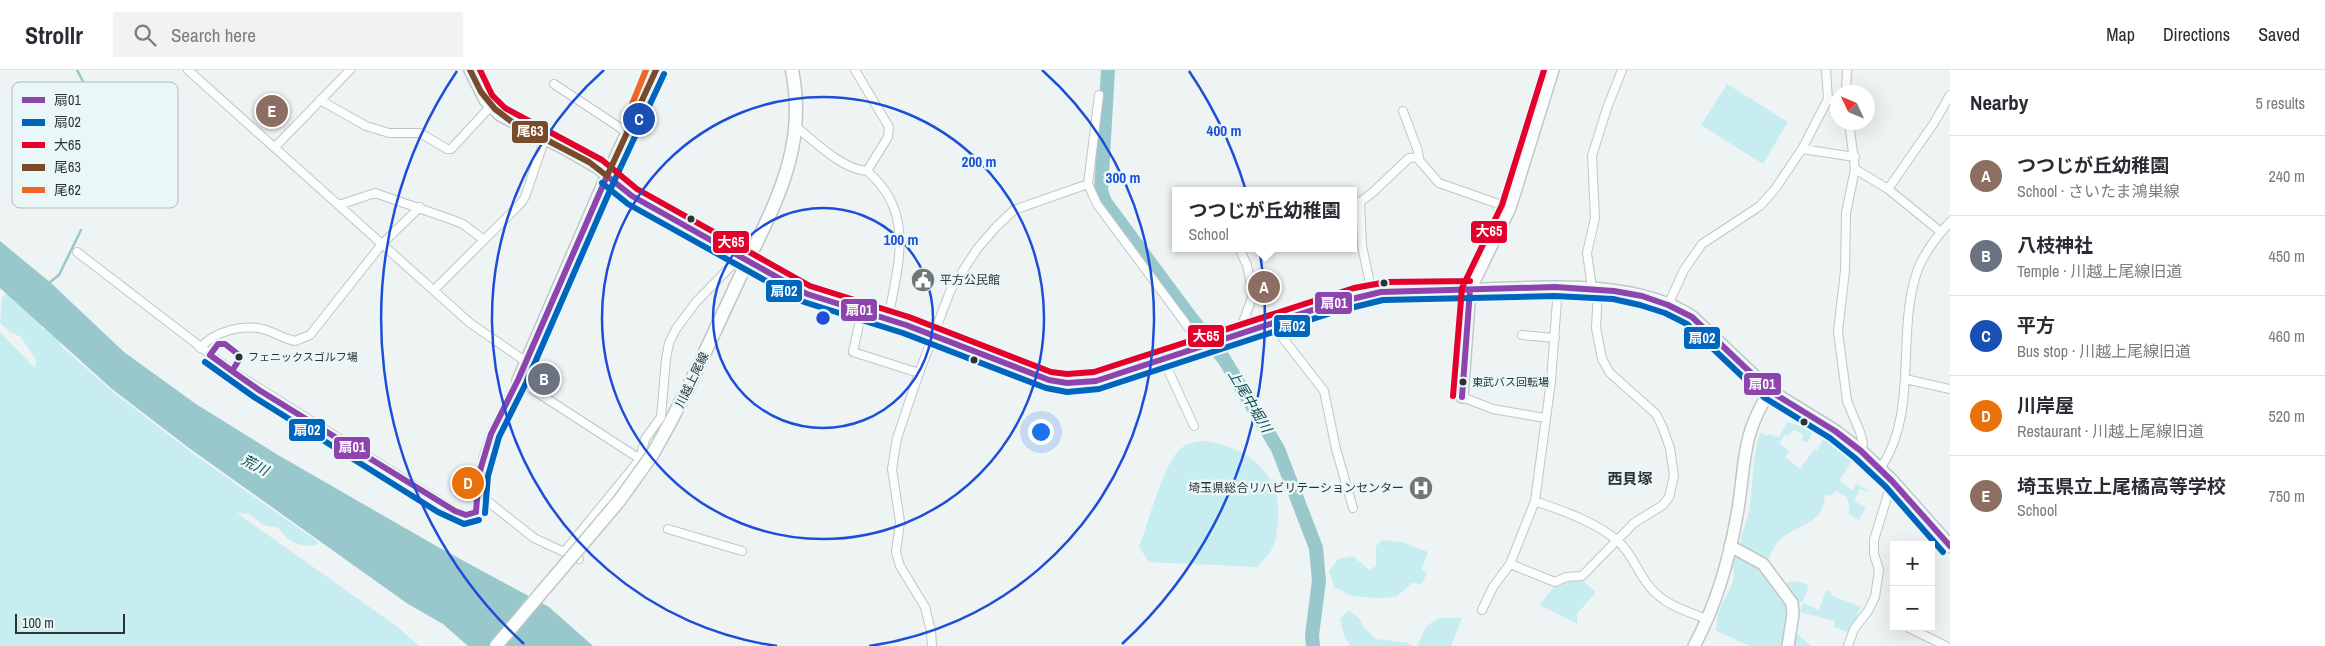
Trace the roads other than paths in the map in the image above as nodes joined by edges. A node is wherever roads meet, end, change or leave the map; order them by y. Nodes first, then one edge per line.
1 (188, 70) edge
2 (350, 70) edge
3 (470, 70) edge
4 (656, 70) edge
5 (792, 70) edge
6 (855, 70) edge
7 (1553, 70) edge
8 (1622, 70) edge
9 (1826, 70) edge
10 (1847, 70) edge
11 (554, 84) dead end
12 (1846, 85) edge
13 (1099, 95) dead end
14 (1949, 98) edge
15 (1828, 99) joint
16 (320, 100) junction
17 (490, 106) junction
18 (1403, 111) dead end
19 (795, 126) junction
20 (1850, 130) edge
21 (628, 133) junction
22 (545, 138) junction
23 (274, 147) junction
24 (1802, 149) junction
25 (1419, 157) junction
26 (1855, 157) junction
27 (1855, 168) junction
28 (867, 171) junction
29 (608, 176) junction
30 (1088, 184) junction
31 (1888, 188) junction
32 (1360, 201) junction
33 (1357, 204) edge
34 (339, 205) junction
35 (420, 207) junction
36 (1510, 208) junction
37 (1950, 222) edge
38 (1941, 232) junction
39 (484, 240) junction
40 (382, 244) junction
41 (77, 252) dead end
42 (1241, 252) edge
43 (744, 259) junction
44 (1558, 286) junction
45 (1595, 288) junction
46 (434, 290) junction
47 (1470, 290) junction
48 (1372, 293) junction
49 (1668, 305) junction
50 (862, 311) junction
51 (888, 318) junction
52 (1272, 324) junction
53 (932, 335) junction
54 (1238, 336) junction
55 (1522, 336) dead end
56 (1555, 338) junction
57 (1209, 345) junction
58 (200, 348) junction
59 (1164, 359) junction
60 (525, 362) junction
61 (919, 373) junction
62 (1906, 379) junction
63 (518, 380) junction
64 (1950, 389) edge
65 (1770, 391) junction
66 (1462, 398) joint
67 (1544, 418) junction
68 (1194, 426) dead end
69 (1861, 450) junction
70 (646, 457) junction
71 (1880, 469) junction
72 (1892, 481) junction
73 (478, 498) junction
74 (1535, 500) junction
75 (1353, 508) dead end
76 (668, 529) dead end
77 (1617, 541) junction
78 (1730, 546) junction
79 (1950, 546) edge
80 (565, 551) junction
81 (742, 551) dead end
82 (579, 559) dead end
83 (1510, 564) junction
84 (1482, 610) dead end
85 (1707, 619) junction
86 (1914, 631) edge
87 (1930, 642) edge
88 (496, 646) edge
89 (932, 646) edge
90 (1694, 646) edge
91 (1788, 646) edge
92 (1848, 646) edge
93 (1946, 646) edge

1 - 23 street
2 - 16 street
3 - 17 street
4 - 21 street
5 - 19 main road, 川越上尾線
6 - 28 street
7 - 36 street
8 - 45 street
9 - 15 street
10 - 12 street
11 - 21 street
13 - 30 street
14 - 31 street
15 - 24 street
16 - 17 street
16 - 23 street
17 - 22 street
18 - 25 street
19 - 28 street
19 - 43 main road, 川越上尾線
20 - 26 street
21 - 29 street
22 - 29 street
22 - 39 street
23 - 34 street
24 - 26 street
24 - 49 street
25 - 32 street
25 - 36 street
26 - 27 street
27 - 31 street
27 - 69 street
28 - 51 street
29 - 43 street
29 - 60 street
30 - 53 street
30 - 57 street
31 - 38 street
32 - 33 street
32 - 48 street
34 - 35 street
34 - 40 street
35 - 39 street
35 - 40 street
36 - 47 street
37 - 38 street
38 - 62 street
39 - 46 street
40 - 46 street
40 - 58 street
41 - 58 street
42 - 54 street
43 - 50 main road
43 - 70 main road, 川越上尾線
43 - 70 street
44 - 45 main road
44 - 47 main road
44 - 56 street
45 - 49 main road
45 - 77 street
46 - 60 street
47 - 48 main road
47 - 66 street
48 - 52 main road
49 - 65 main road
50 - 51 main road
50 - 61 street
51 - 53 main road
52 - 54 main road
52 - 75 street
53 - 59 main road
53 - 61 street
54 - 57 main road
55 - 56 street
56 - 67 street
57 - 59 main road
58 - 73 street
59 - 68 street
60 - 63 street
61 - 89 street
62 - 64 street
62 - 71 street
63 - 70 street
63 - 73 street
65 - 69 main road
65 - 78 street
66 - 67 street
67 - 74 street
69 - 71 main road
70 - 80 street
70 - 88 main road, 川越上尾線, bridge
71 - 72 main road
72 - 79 main road
72 - 92 street
73 - 80 street
74 - 77 street
74 - 83 street
76 - 81 street
77 - 83 street
77 - 85 street
78 - 85 street
78 - 91 street
80 - 82 street
83 - 84 street
85 - 90 street
86 - 87 street
87 - 93 street

